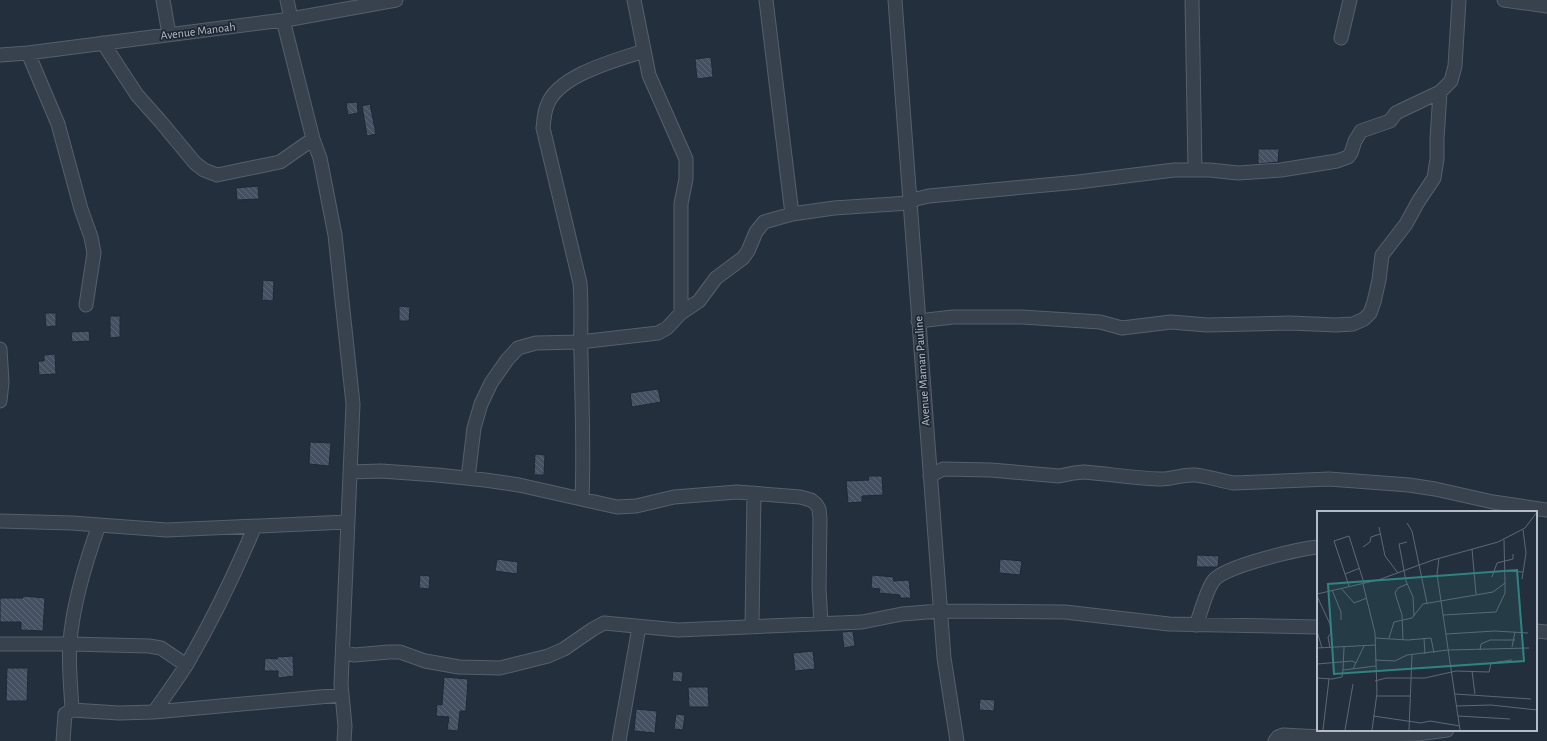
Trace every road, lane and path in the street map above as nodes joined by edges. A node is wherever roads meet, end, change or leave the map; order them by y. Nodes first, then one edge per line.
1 (163, 0) edge
2 (287, 0) edge
3 (396, 0) edge
4 (634, 0) edge
5 (766, 0) edge
6 (894, 0) edge
7 (1192, 0) edge
8 (1350, 0) edge
9 (1459, 0) edge
10 (1504, 0) edge
11 (1547, 6) edge
12 (287, 19) junction
13 (169, 34) junction
14 (1341, 38) dead end
15 (103, 43) junction
16 (644, 51) junction
17 (28, 53) junction
18 (0, 55) edge
19 (1440, 92) junction
20 (313, 139) junction
21 (1196, 170) junction
22 (909, 203) junction
23 (792, 214) junction
24 (86, 305) dead end
25 (682, 313) junction
26 (918, 321) junction
27 (580, 342) junction
28 (0, 349) edge
29 (0, 401) edge
30 (350, 472) junction
31 (930, 476) junction
32 (468, 478) junction
33 (754, 493) junction
34 (582, 499) junction
35 (1492, 507) edge
36 (1547, 510) edge
37 (0, 521) edge
38 (347, 522) junction
39 (99, 525) junction
40 (255, 526) junction
41 (1317, 547) edge
42 (940, 611) junction
43 (821, 624) junction
44 (1196, 625) junction
45 (752, 627) junction
46 (640, 628) junction
47 (1317, 628) edge
48 (1537, 631) edge
49 (1547, 632) edge
50 (0, 644) edge
51 (70, 644) junction
52 (343, 652) junction
53 (186, 665) junction
54 (341, 695) junction
55 (72, 710) junction
56 (154, 712) junction
57 (1440, 731) edge
58 (63, 741) edge
59 (344, 741) edge
60 (619, 741) edge
61 (957, 741) edge
62 (1275, 741) edge

1 - 13 street
2 - 12 street
3 - 12 street, Avenue Manoah
4 - 16 street
5 - 23 street
6 - 22 street, Avenue Maman Pauline
7 - 21 street
8 - 14 street
9 - 19 street
10 - 11 street
12 - 13 street, Avenue Manoah
12 - 20 street
13 - 15 street, Avenue Manoah
15 - 17 street, Avenue Manoah
15 - 20 street
16 - 25 street
16 - 27 street
17 - 18 street, Avenue Manoah
17 - 24 street
19 - 21 street
19 - 26 street
20 - 30 street
21 - 22 street
22 - 23 street
22 - 26 street, Avenue Maman Pauline
23 - 25 street
25 - 27 street
26 - 31 street, Avenue Maman Pauline
27 - 32 street
27 - 34 street
28 - 29 street
30 - 32 street
30 - 38 street
31 - 35 street
31 - 42 street, Avenue Maman Pauline
32 - 34 street
33 - 34 street
33 - 43 street
33 - 45 street
35 - 36 street
37 - 39 street
38 - 40 street
38 - 52 street
39 - 40 street
39 - 51 street
40 - 53 street
41 - 44 street
42 - 43 street
42 - 44 street
42 - 61 street, Avenue Maman Pauline
43 - 45 street
44 - 47 street
45 - 46 street
46 - 52 street
46 - 60 street
48 - 49 street
50 - 51 street
51 - 53 street
51 - 55 street
52 - 54 street
53 - 56 street
54 - 56 street
54 - 59 street
55 - 56 street
55 - 58 street
57 - 62 street

